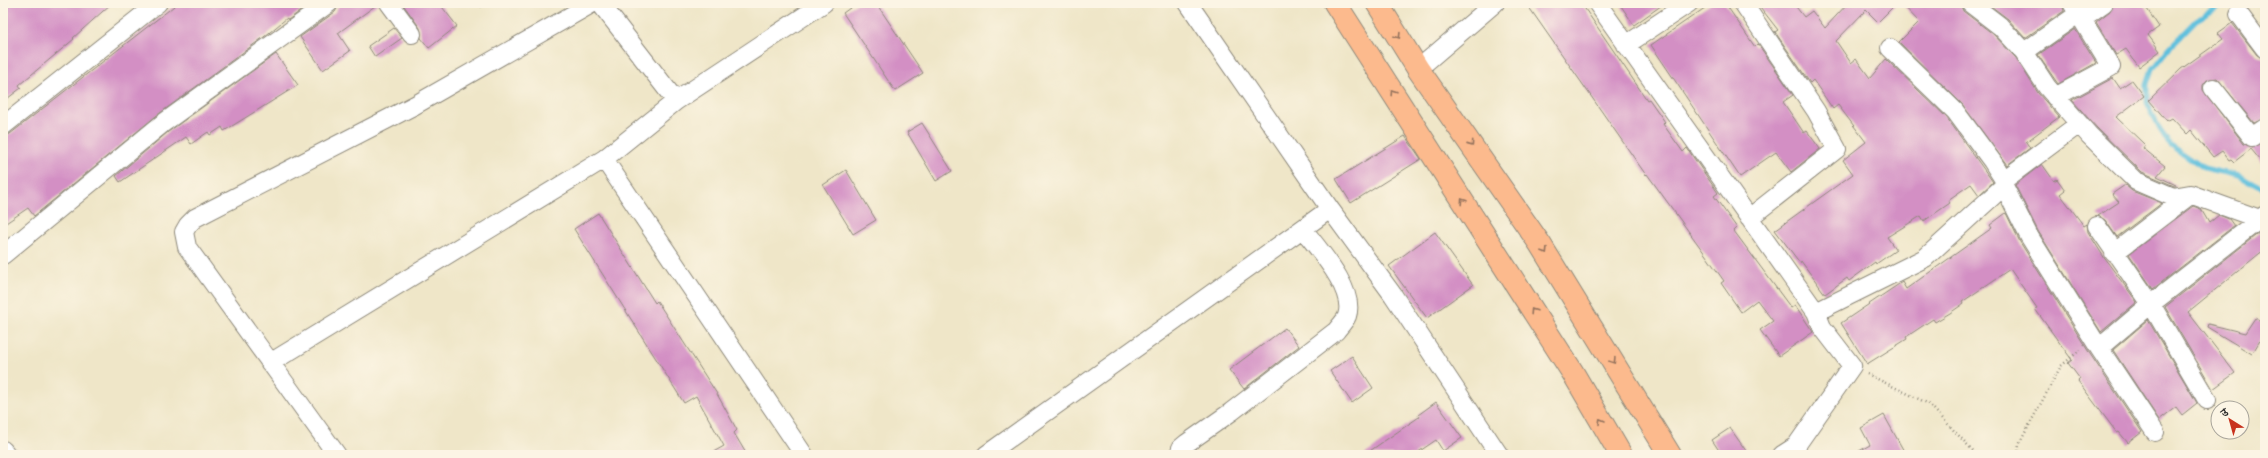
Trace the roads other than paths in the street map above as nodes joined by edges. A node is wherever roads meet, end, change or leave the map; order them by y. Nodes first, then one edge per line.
1 (157, 3) edge
2 (329, 3) edge
3 (389, 3) edge
4 (593, 3) edge
5 (600, 3) edge
6 (824, 3) edge
7 (1188, 3) edge
8 (1334, 3) edge
9 (1377, 3) edge
10 (1495, 3) edge
11 (1596, 3) edge
12 (1689, 3) edge
13 (1743, 3) edge
14 (1970, 3) edge
15 (2104, 3) edge
16 (2077, 12) edge
17 (2239, 14) dead end
18 (412, 34) dead end
19 (1626, 45) junction
20 (1890, 48) dead end
21 (2265, 49) edge
22 (2024, 52) junction
23 (1418, 69) junction
24 (2212, 88) dead end
25 (2056, 97) junction
26 (676, 101) junction
27 (2079, 124) junction
28 (3, 126) edge
29 (2265, 128) edge
30 (604, 159) junction
31 (2004, 183) junction
32 (2190, 194) junction
33 (1330, 209) junction
34 (1748, 218) junction
35 (2264, 218) edge
36 (2097, 226) dead end
37 (1303, 228) junction
38 (4, 253) edge
39 (2114, 253) junction
40 (2151, 304) junction
41 (1816, 312) junction
42 (2097, 343) junction
43 (270, 363) junction
44 (2207, 400) dead end
45 (2155, 432) dead end
46 (3, 450) edge
47 (7, 455) edge
48 (337, 455) edge
49 (804, 455) edge
50 (986, 455) edge
51 (1180, 455) edge
52 (1499, 455) edge
53 (1621, 455) edge
54 (1670, 455) edge
55 (1782, 455) edge

1 - 28 street
2 - 38 street
3 - 18 street
4 - 43 street
5 - 26 street
6 - 26 street
7 - 33 street
53 -> 8 main road
9 -> 23 main road
10 - 23 street
11 - 19 street
12 - 19 street
13 - 34 street
14 - 22 street
15 - 16 street
16 - 22 street
16 - 25 street
17 - 21 street
19 - 34 street
20 - 31 street
22 - 25 street
23 -> 54 main road
24 - 29 street
25 - 27 street
26 - 30 street
27 - 31 street
27 - 32 street
30 - 43 street
30 - 49 street
31 - 41 street
31 - 42 street
32 - 35 street
32 - 39 street
33 - 37 street
33 - 52 street
34 - 41 street
35 - 40 street
36 - 39 street
37 - 50 street
37 - 51 street
39 - 40 street
40 - 42 street
40 - 44 street
41 - 55 street
42 - 45 street
43 - 48 street
46 - 47 street

